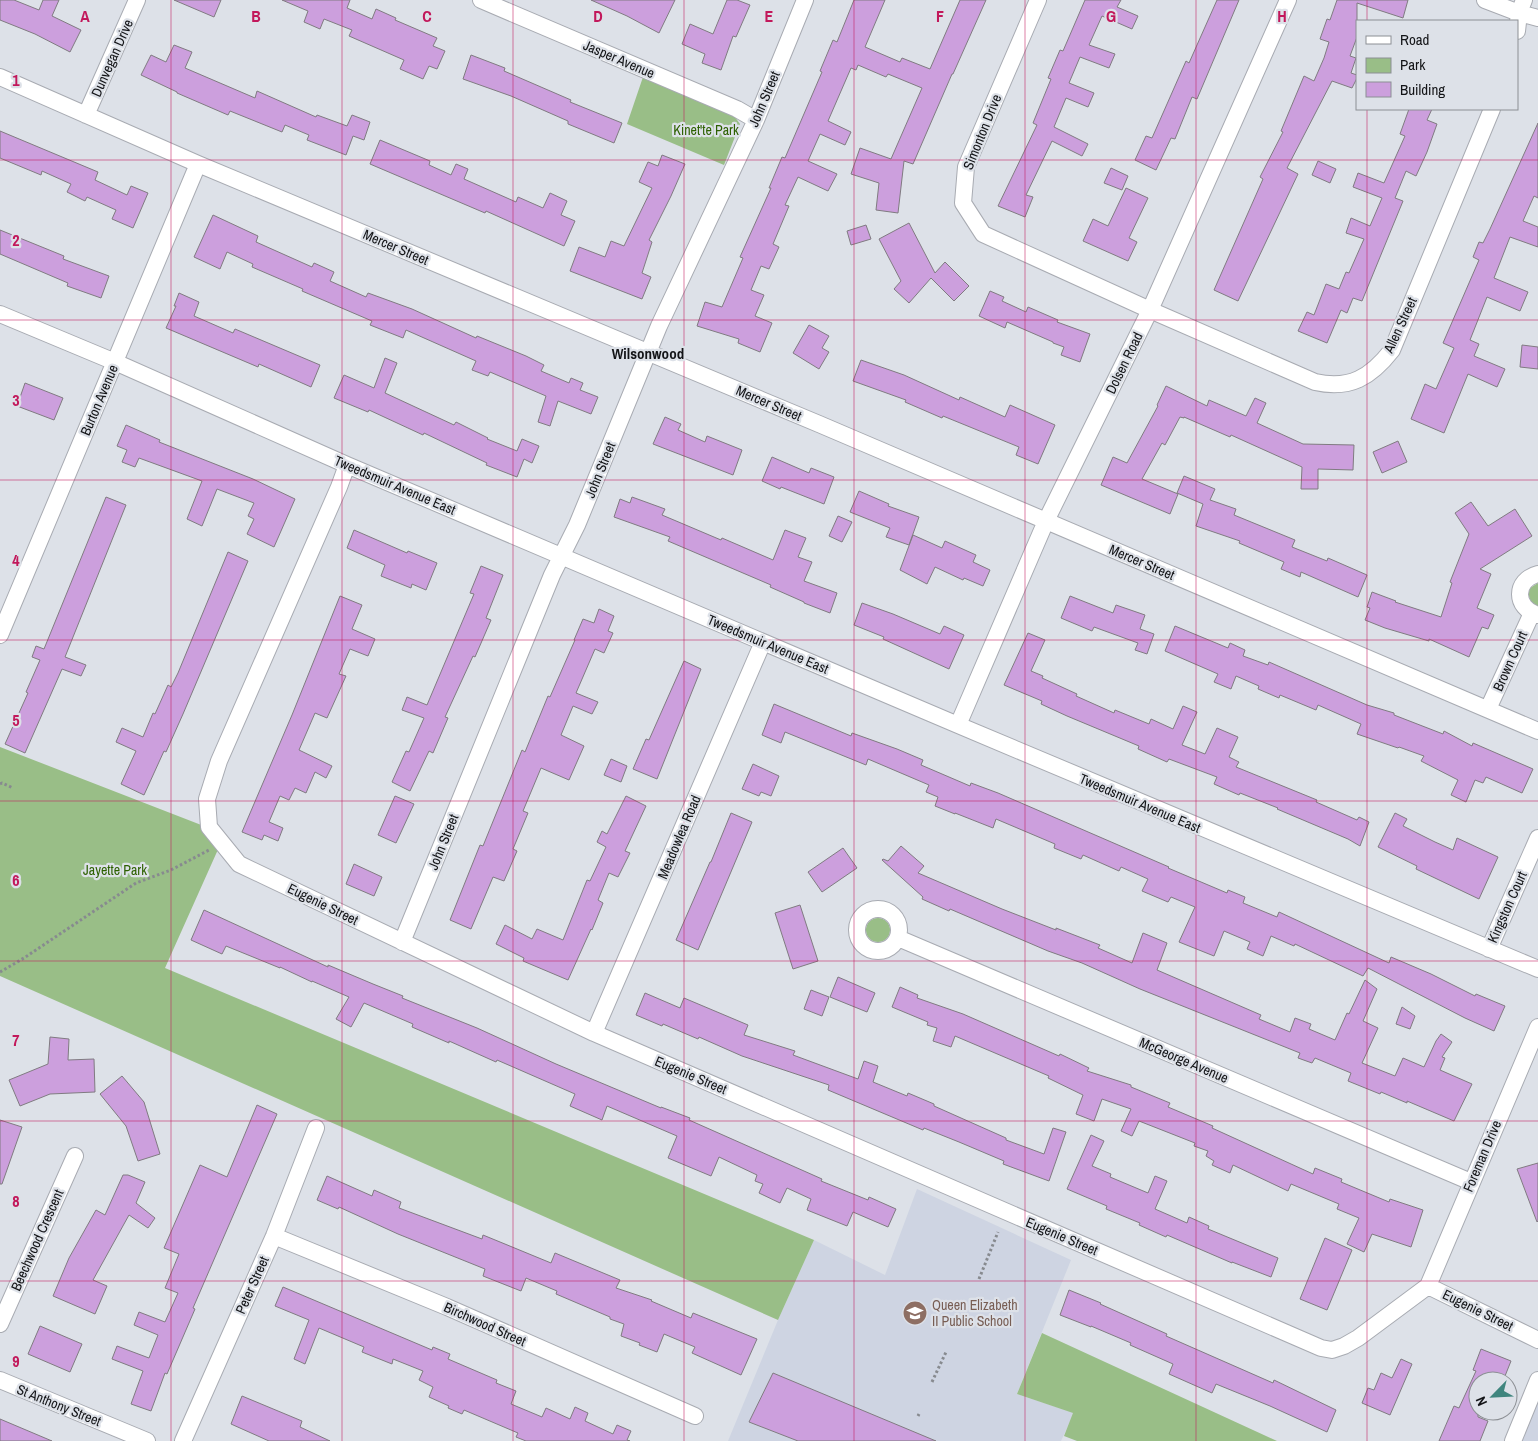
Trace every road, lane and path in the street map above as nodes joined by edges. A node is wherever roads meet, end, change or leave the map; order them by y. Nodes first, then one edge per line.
1 (137, 0) edge
2 (481, 0) edge
3 (806, 0) edge
4 (1038, 0) edge
5 (1288, 0) edge
6 (1485, 0) edge
7 (1522, 7) edge
8 (1538, 18) edge
9 (1518, 27) edge
10 (0, 77) edge
11 (1492, 110) edge
12 (86, 115) junction
13 (756, 120) junction
14 (198, 164) junction
15 (1150, 310) junction
16 (0, 314) edge
17 (649, 353) junction
18 (115, 362) junction
19 (346, 465) junction
20 (1046, 521) junction
21 (562, 556) junction
22 (1538, 574) edge
23 (1535, 614) edge
24 (0, 635) edge
25 (763, 642) junction
26 (1488, 709) junction
27 (958, 725) junction
28 (1538, 731) edge
29 (0, 784) edge
30 (13, 788) dead end
31 (1538, 838) edge
32 (222, 842) junction
33 (898, 938) dead end
34 (402, 942) junction
35 (1489, 949) junction
36 (1538, 969) edge
37 (0, 972) edge
38 (1538, 1027) edge
39 (594, 1033) junction
40 (316, 1128) dead end
41 (75, 1156) dead end
42 (1471, 1182) junction
43 (998, 1232) dead end
44 (274, 1236) junction
45 (979, 1279) dead end
46 (1428, 1286) junction
47 (0, 1324) edge
48 (1538, 1340) edge
49 (946, 1352) dead end
50 (0, 1380) edge
51 (1538, 1380) edge
52 (932, 1382) dead end
53 (694, 1416) dead end
54 (147, 1441) edge
55 (182, 1441) edge
56 (1513, 1441) edge

1 - 12 street, Dunvegan Drive
2 - 13 street, Jasper Avenue
3 - 13 street, John Street
4 - 15 street, Simonton Drive
5 - 15 street, Dolsen Road
6 - 7 street
7 - 8 street
7 - 9 street
10 - 12 street, Mercer Street
11 - 15 street, Allen Street
12 - 14 street, Mercer Street
13 - 17 street, John Street
14 - 17 street, Mercer Street
14 - 18 street, Burton Avenue
15 - 20 street, Dolsen Road
16 - 18 street, Tweedsmuir Avenue East
17 - 20 street, Mercer Street
17 - 21 street, John Street
18 - 19 street, Tweedsmuir Avenue East
18 - 24 street, Burton Avenue
19 - 21 street, Tweedsmuir Avenue East
19 - 32 street, Eugenie Street
20 - 26 street, Mercer Street
20 - 27 street, Dolsen Road
21 - 25 street, Tweedsmuir Avenue East
21 - 34 street, John Street
22 - 23 street, Brown Court
23 - 26 street, Brown Court
25 - 27 street, Tweedsmuir Avenue East
25 - 39 street, Meadowlea Road
26 - 28 street, Mercer Street
27 - 35 street, Tweedsmuir Avenue East
29 - 30 path
31 - 35 street, Kingston Court
32 - 34 street, Eugenie Street
32 - 37 path
33 - 42 street, McGeorge Avenue
34 - 39 street, Eugenie Street
35 - 36 street, Tweedsmuir Avenue East
38 - 42 street, Foreman Drive
39 - 46 street, Eugenie Street
40 - 44 street, Peter Street
41 - 47 street, Beechwood Crescent
42 - 46 street, Foreman Drive
43 - 45 path
44 - 53 street, Birchwood Street
44 - 55 street, Peter Street
46 - 48 street, Eugenie Street
49 - 52 path
50 - 54 street, St Anthony Street
51 - 56 street

